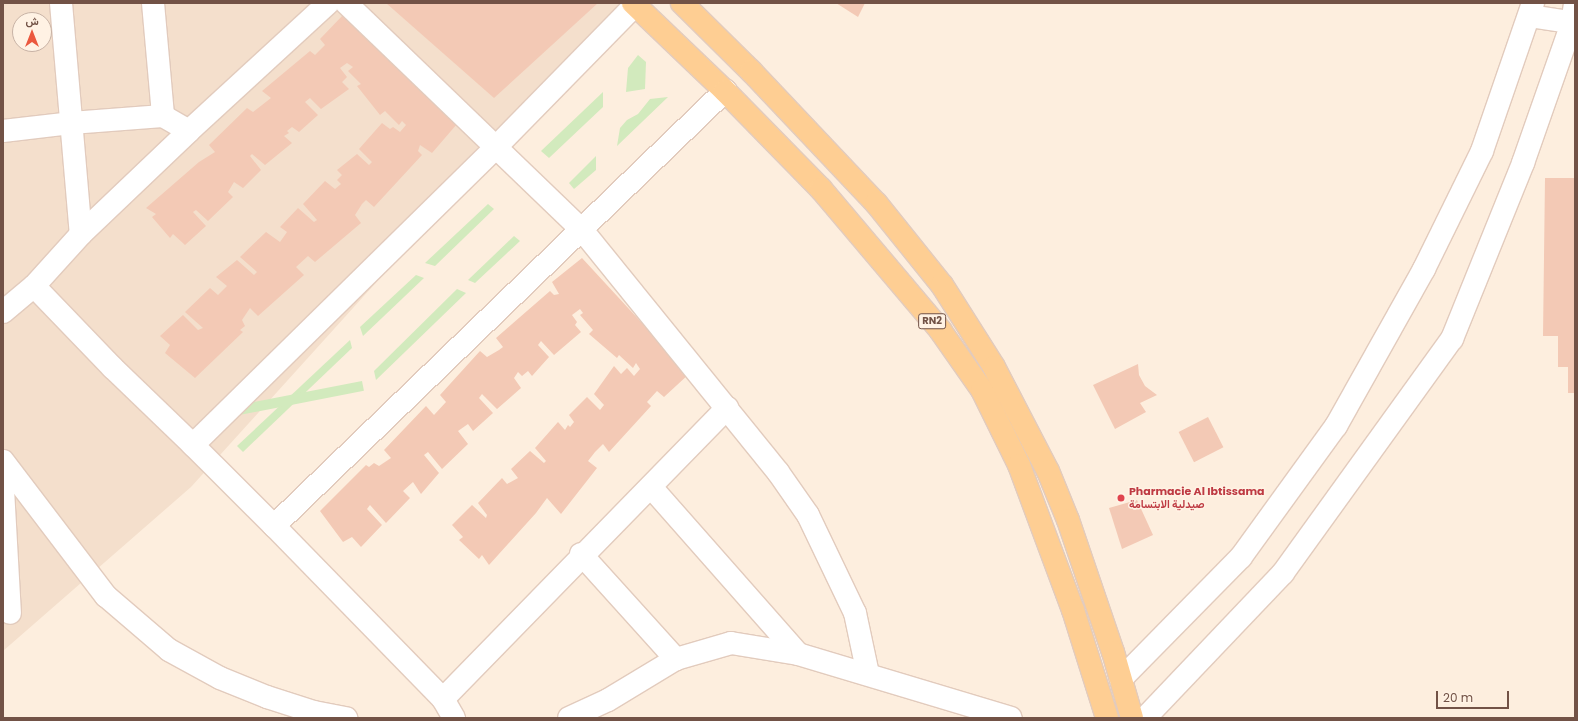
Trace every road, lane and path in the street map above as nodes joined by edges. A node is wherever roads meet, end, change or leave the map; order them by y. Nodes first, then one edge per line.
1 (61, 3) edge
2 (153, 3) edge
3 (328, 3) edge
4 (346, 3) edge
5 (682, 3) edge
6 (634, 4) edge
7 (1532, 10) edge
8 (1574, 17) edge
9 (725, 91) junction
10 (163, 116) junction
11 (71, 123) junction
12 (3, 131) edge
13 (189, 131) junction
14 (496, 147) junction
15 (582, 230) junction
16 (81, 234) junction
17 (34, 286) junction
18 (3, 312) edge
19 (727, 408) junction
20 (194, 445) junction
21 (3, 461) edge
22 (651, 487) junction
23 (3, 489) edge
24 (274, 526) junction
25 (582, 554) junction
26 (10, 613) dead end
27 (798, 654) junction
28 (676, 659) junction
29 (868, 674) junction
30 (1121, 679) junction
31 (442, 699) junction
32 (346, 718) edge
33 (454, 718) edge
34 (569, 718) edge
35 (1011, 718) edge
36 (1107, 718) edge
37 (1132, 718) edge
38 (1145, 718) edge

1 - 11 street
2 - 10 street
3 - 13 street
4 - 14 street
5 - 30 main road, RN2
6 - 9 main road, RN2
6 - 14 street
7 - 8 street
7 - 30 street
8 - 38 street
9 - 15 street
9 - 36 main road, RN2
10 - 11 street
10 - 13 street
11 - 12 street
11 - 16 street
13 - 16 street
14 - 15 street
14 - 20 street
15 - 19 street
15 - 24 street
16 - 17 street
17 - 18 street
17 - 20 street
19 - 22 street
19 - 29 street
20 - 24 street
21 - 32 street
22 - 25 street
22 - 27 street
23 - 26 street
24 - 31 street
25 - 28 street
25 - 31 street
27 - 28 street
27 - 29 street
28 - 34 street
29 - 35 street
30 - 37 main road, RN2
31 - 33 street

